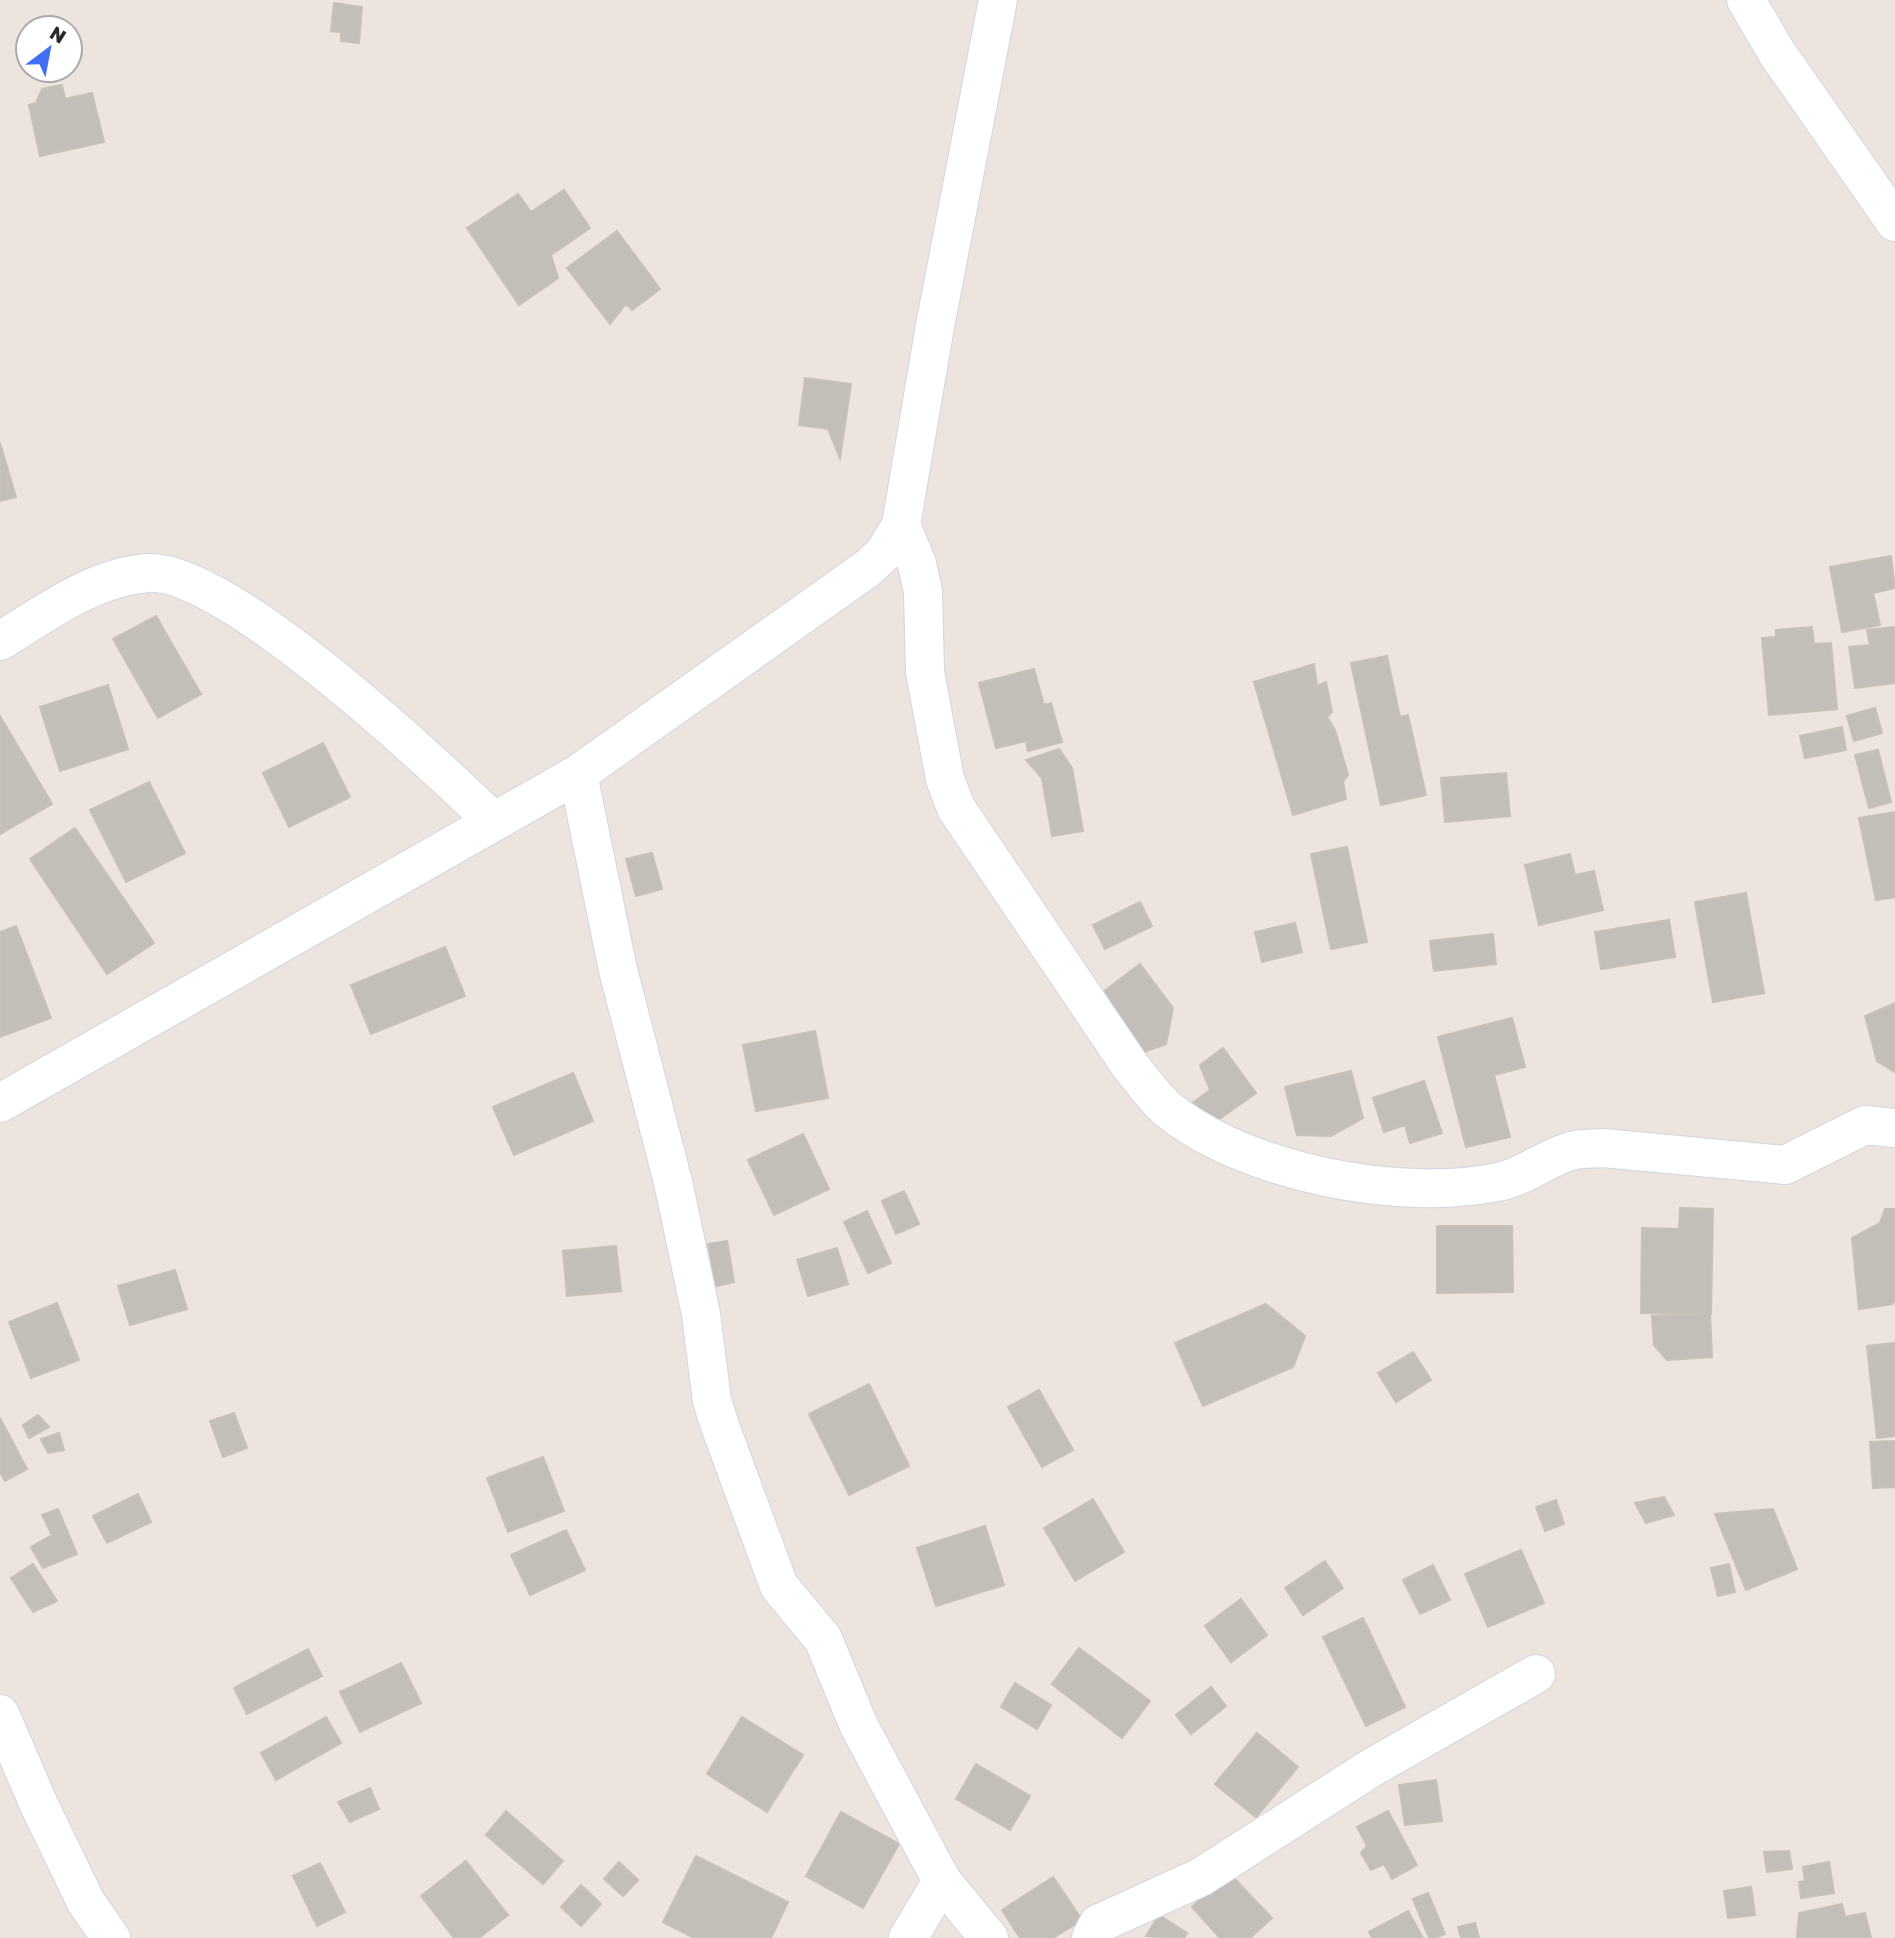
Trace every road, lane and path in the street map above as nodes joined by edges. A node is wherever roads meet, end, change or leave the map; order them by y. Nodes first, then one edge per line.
1 (998, 0) edge
2 (1746, 0) edge
3 (1895, 222) edge
4 (901, 525) junction
5 (0, 640) edge
6 (578, 774) junction
7 (494, 822) junction
8 (0, 1103) edge
9 (1895, 1128) edge
10 (1536, 1674) dead end
11 (0, 1714) edge
12 (942, 1881) junction
13 (111, 1938) edge
14 (908, 1938) edge
15 (989, 1938) edge
16 (1091, 1938) edge

1 - 4 street
2 - 3 street
4 - 6 street
4 - 9 street
5 - 7 street
6 - 7 street
6 - 12 street
7 - 8 street
10 - 16 street
11 - 13 street
12 - 14 street
12 - 15 street

